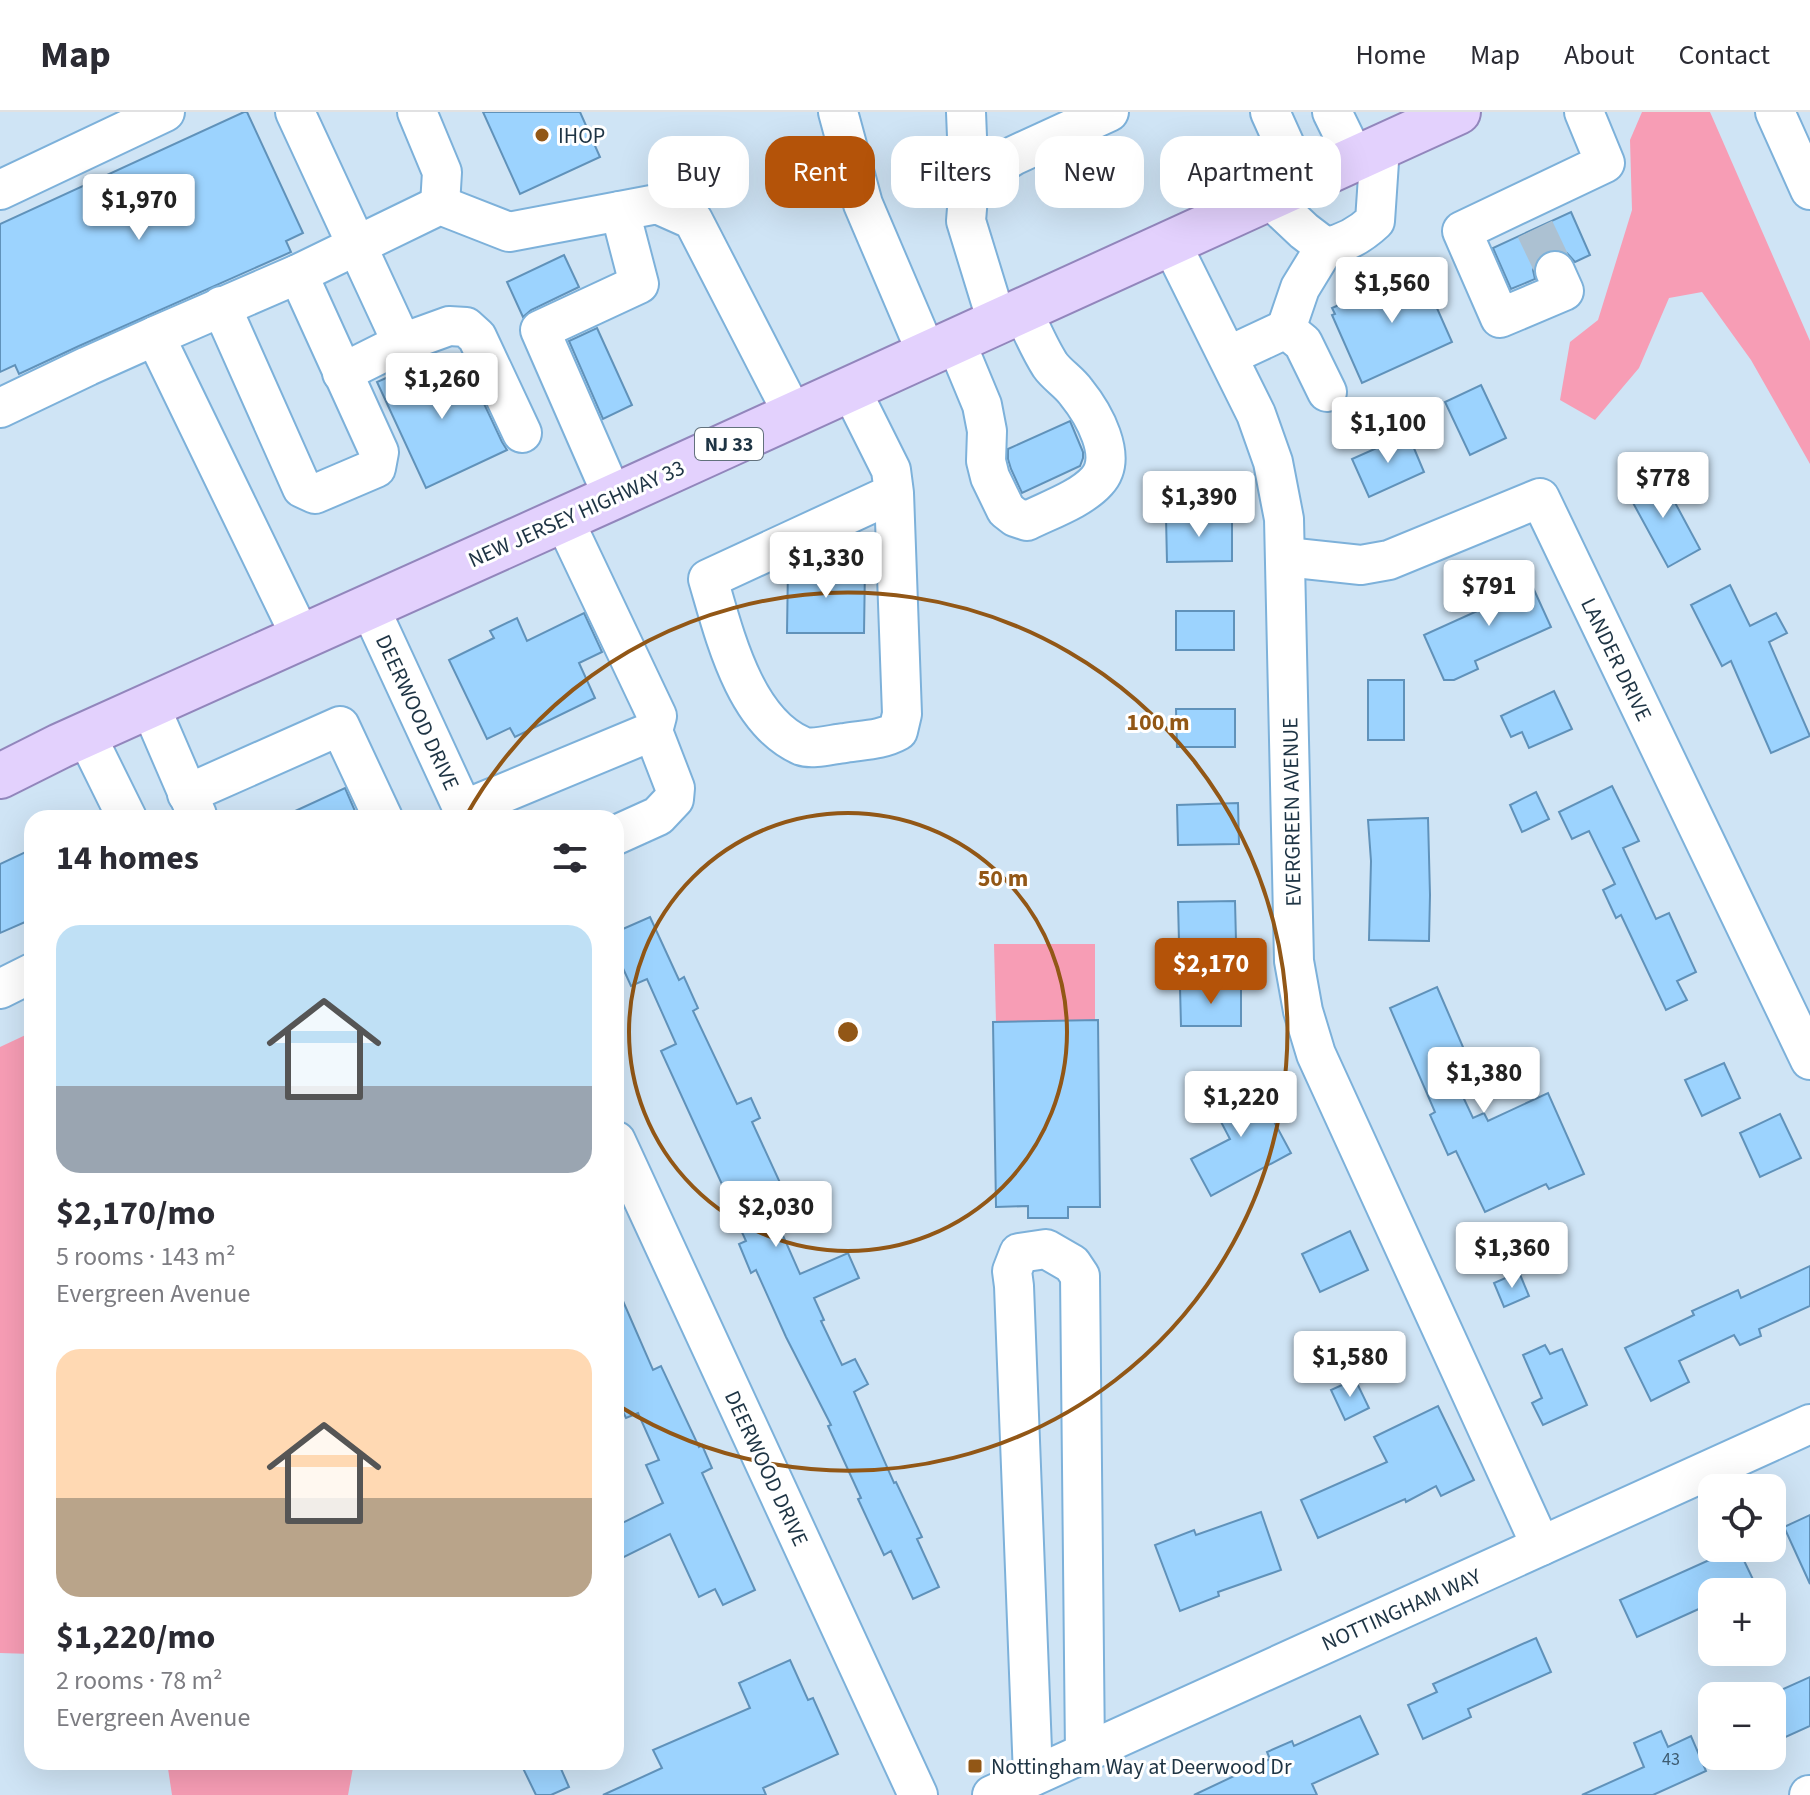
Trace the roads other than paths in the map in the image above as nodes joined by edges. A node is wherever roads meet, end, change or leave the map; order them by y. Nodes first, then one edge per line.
1 (165, 112) edge
2 (295, 112) edge
3 (417, 112) edge
4 (838, 112) edge
5 (966, 112) edge
6 (1109, 112) edge
7 (1270, 112) edge
8 (1332, 112) edge
9 (1458, 112) edge
10 (1584, 112) edge
11 (1775, 112) edge
12 (967, 136) edge
13 (1275, 136) edge
14 (1019, 153) edge
15 (1367, 153) junction
16 (1341, 165) edge
17 (0, 190) edge
18 (1810, 190) edge
19 (440, 205) junction
20 (967, 208) edge
21 (1247, 208) edge
22 (1294, 208) edge
23 (620, 211) junction
24 (1171, 243) junction
25 (358, 246) junction
26 (1325, 247) junction
27 (1555, 271) tunnel mouth
28 (298, 274) junction
29 (221, 306) junction
30 (1010, 316) junction
31 (1286, 329) junction
32 (155, 336) junction
33 (402, 343) junction
34 (941, 347) junction
35 (1228, 356) junction
36 (342, 373) junction
37 (850, 388) junction
38 (1327, 392) dead end
39 (4, 403) edge
40 (793, 414) junction
41 (522, 433) dead end
42 (894, 493) junction
43 (613, 497) junction
44 (563, 518) junction
45 (1286, 557) junction
46 (369, 606) junction
47 (301, 637) junction
48 (150, 706) junction
49 (653, 731) junction
50 (86, 735) junction
51 (0, 776) edge
52 (193, 806) edge
53 (123, 810) edge
54 (379, 810) edge
55 (463, 810) edge
56 (474, 810) edge
57 (624, 831) edge
58 (24, 977) edge
59 (0, 989) edge
60 (1810, 1060) edge
61 (624, 1158) edge
62 (1810, 1424) edge
63 (1541, 1546) junction
64 (1085, 1753) junction
65 (1033, 1776) junction
66 (918, 1795) edge
67 (992, 1795) edge

1 - 17 street
2 - 25 street
3 - 19 street
4 - 34 street
5 - 12 street
6 - 14 street
7 - 13 street
8 - 15 street
9 - 15 main road, NEW JERSEY HIGHWAY 33 / NJ 33
10 - 27 street
11 - 18 street
15 - 16 main road, NEW JERSEY HIGHWAY 33 / NJ 33
15 - 26 street
19 - 23 street
19 - 25 street
20 - 30 street
21 - 24 main road, NEW JERSEY HIGHWAY 33 / NJ 33
22 - 26 street
23 - 40 street
23 - 43 street
24 - 30 main road, NEW JERSEY HIGHWAY 33 / NJ 33
24 - 35 street, EVERGREEN AVENUE
25 - 28 street
25 - 33 street
26 - 31 street
28 - 29 street
28 - 36 street
29 - 32 street
29 - 36 street
30 - 34 main road, NEW JERSEY HIGHWAY 33 / NJ 33
30 - 34 street
31 - 35 street
31 - 38 street
32 - 39 street
32 - 47 street
33 - 36 street
33 - 41 street
34 - 37 main road, NEW JERSEY HIGHWAY 33 / NJ 33
35 - 45 street, EVERGREEN AVENUE
37 - 40 main road, NEW JERSEY HIGHWAY 33 / NJ 33
37 - 42 street
40 - 43 main road, NEW JERSEY HIGHWAY 33 / NJ 33
42 - 42 street
43 - 44 main road, NEW JERSEY HIGHWAY 33 / NJ 33
44 - 46 main road, NEW JERSEY HIGHWAY 33 / NJ 33
44 - 49 street
45 - 60 street, LANDER DRIVE
45 - 63 street, EVERGREEN AVENUE
46 - 47 main road, NEW JERSEY HIGHWAY 33 / NJ 33
46 - 55 street, DEERWOOD DRIVE
47 - 48 main road, NEW JERSEY HIGHWAY 33 / NJ 33
48 - 50 main road, NEW JERSEY HIGHWAY 33 / NJ 33
48 - 52 street
49 - 56 street
49 - 57 street
50 - 51 main road, NEW JERSEY HIGHWAY 33 / NJ 33
50 - 53 street
52 - 54 street
58 - 59 street
61 - 66 street, DEERWOOD DRIVE
62 - 63 street, NOTTINGHAM WAY
63 - 64 street, NOTTINGHAM WAY
64 - 65 street, NOTTINGHAM WAY
64 - 65 street
65 - 67 street, NOTTINGHAM WAY

